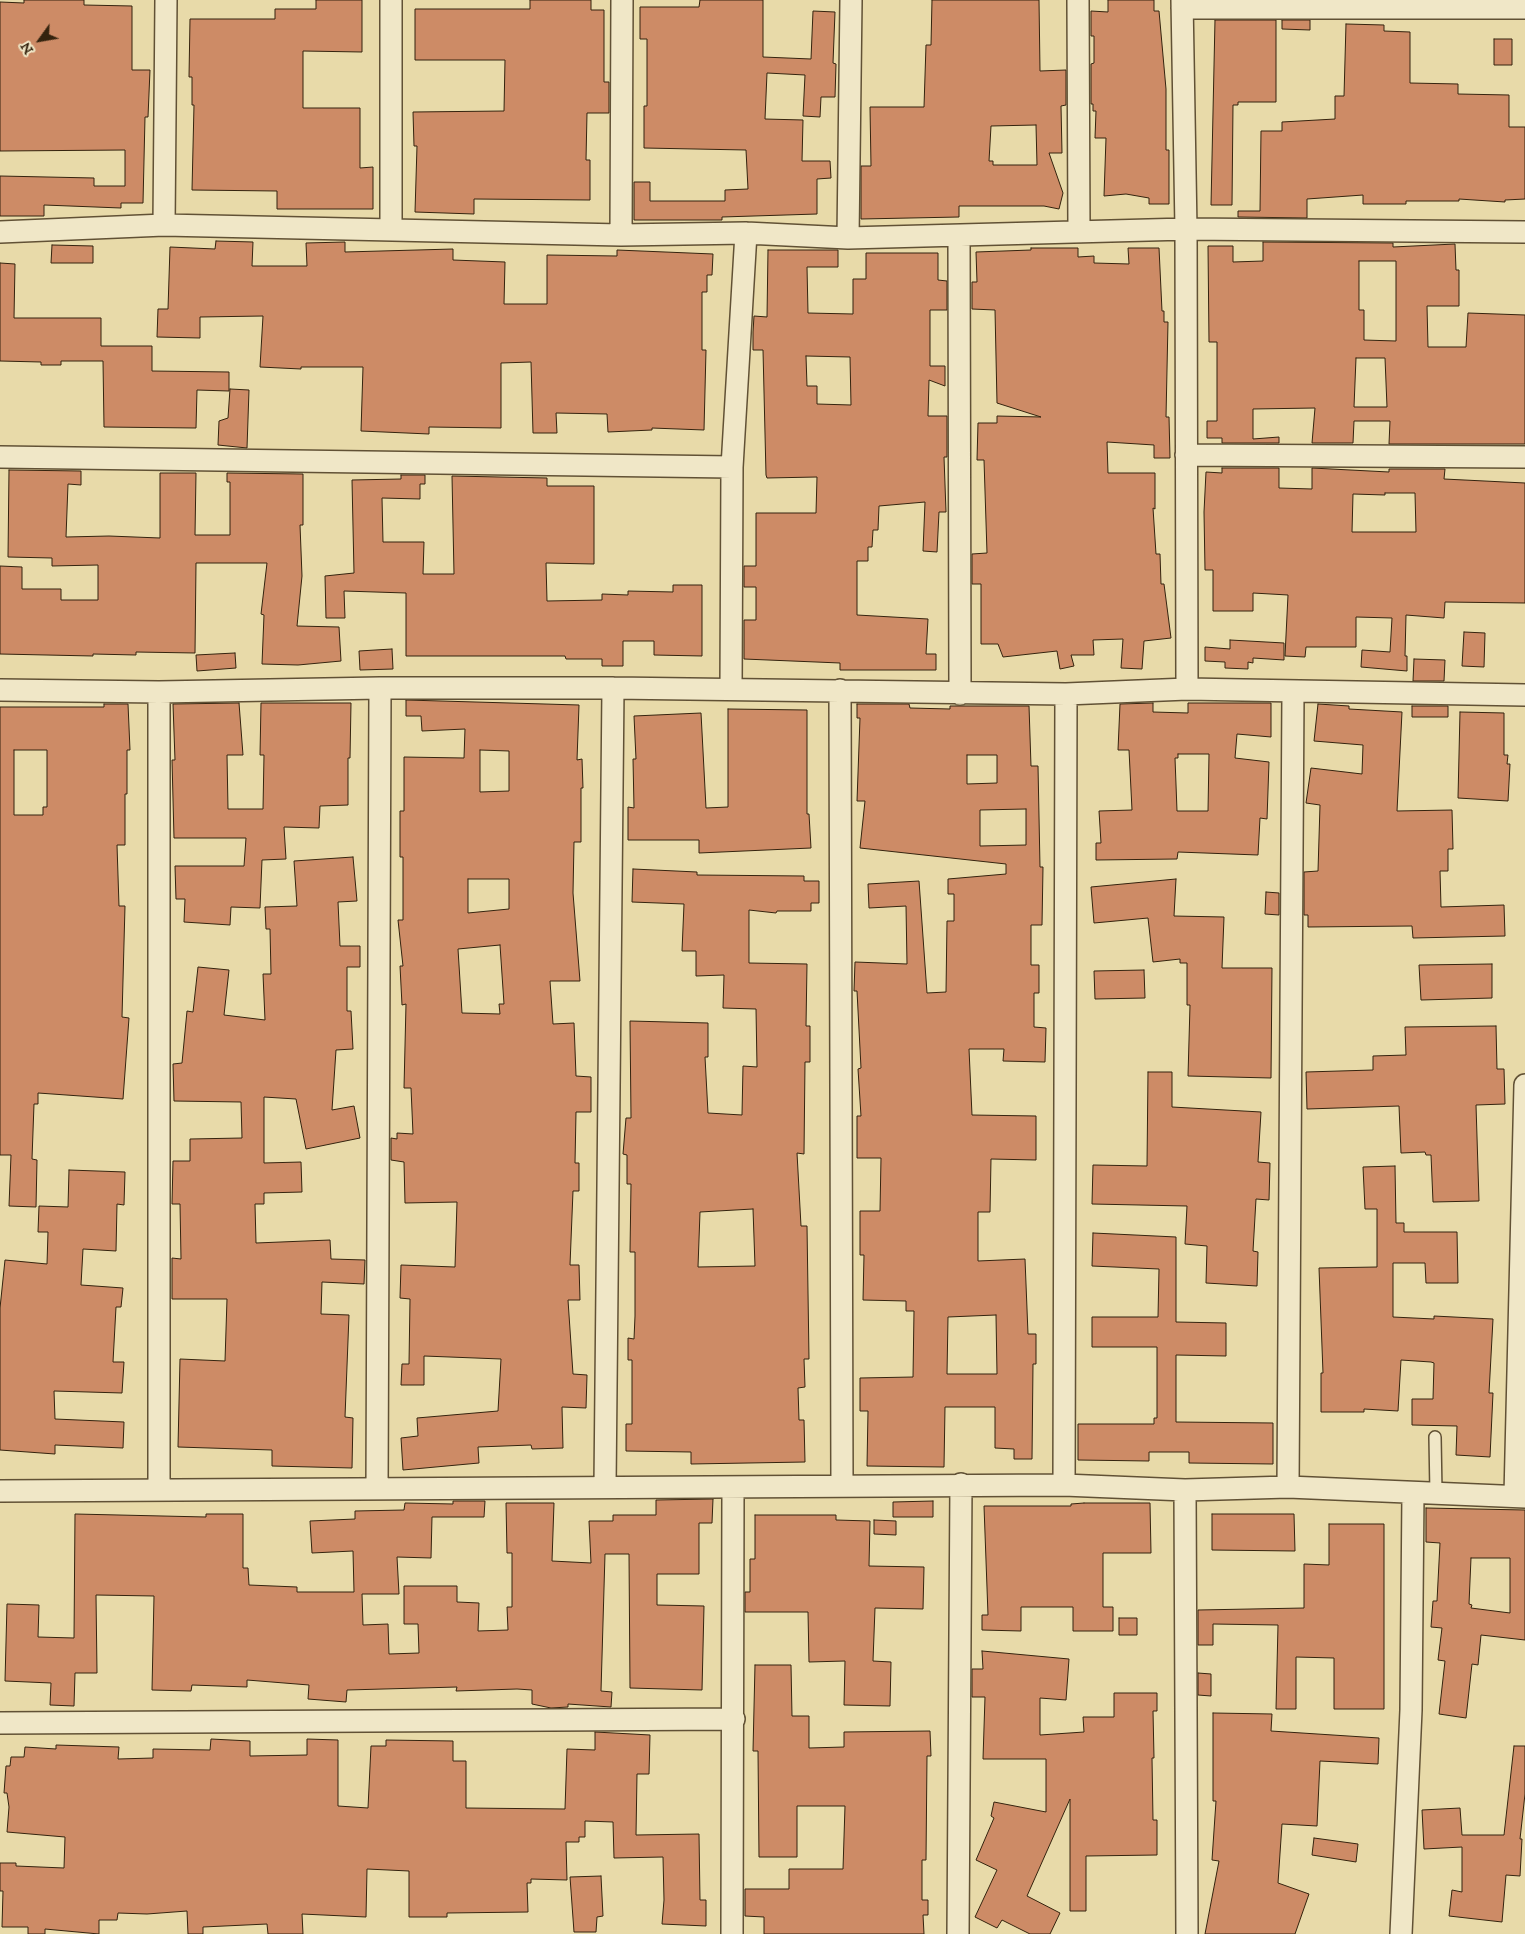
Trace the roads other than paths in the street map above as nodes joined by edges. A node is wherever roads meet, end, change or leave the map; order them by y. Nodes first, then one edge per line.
1 (166, 0) edge
2 (391, 0) edge
3 (622, 0) edge
4 (851, 0) edge
5 (1078, 0) edge
6 (1182, 4) edge
7 (1525, 8) edge
8 (164, 225) junction
9 (391, 229) junction
10 (1186, 229) junction
11 (1079, 231) junction
12 (0, 232) edge
13 (1525, 232) edge
14 (746, 233) junction
15 (621, 235) junction
16 (959, 237) junction
17 (848, 238) junction
18 (1186, 455) junction
19 (0, 457) edge
20 (1525, 457) edge
21 (732, 467) junction
22 (380, 688) junction
23 (613, 688) junction
24 (1187, 688) junction
25 (731, 689) junction
26 (0, 690) edge
27 (840, 690) junction
28 (159, 692) junction
29 (1294, 692) junction
30 (960, 694) junction
31 (1066, 694) junction
32 (1525, 695) edge
33 (1525, 1084) edge
34 (1524, 1153) edge
35 (1435, 1437) dead end
36 (961, 1484) junction
37 (1064, 1484) junction
38 (842, 1485) junction
39 (605, 1486) junction
40 (733, 1486) junction
41 (377, 1488) junction
42 (1288, 1488) junction
43 (159, 1489) junction
44 (1185, 1490) junction
45 (0, 1491) edge
46 (1414, 1492) junction
47 (1436, 1493) junction
48 (1520, 1496) edge
49 (734, 1719) junction
50 (0, 1723) edge
51 (732, 1934) edge
52 (958, 1934) edge
53 (1187, 1934) edge
54 (1401, 1934) edge

1 - 8 street
2 - 9 street
3 - 15 street
4 - 17 street
5 - 11 street
6 - 7 street
6 - 10 street
8 - 9 street
8 - 12 street
9 - 15 street
10 - 11 street
10 - 13 street
10 - 18 street
11 - 16 street
14 - 15 street
14 - 17 street
14 - 21 street
16 - 17 street
16 - 30 street
18 - 20 street
18 - 24 street
19 - 21 street
21 - 25 street
22 - 23 street
22 - 28 street
22 - 41 street
23 - 25 street
23 - 39 street
24 - 29 street
24 - 31 street
25 - 27 street
26 - 28 street
27 - 30 street
27 - 38 street
28 - 43 street
29 - 32 street
29 - 42 street
30 - 31 street
31 - 37 street
33 - 34 street
34 - 48 street
35 - 47 lane
36 - 37 street
36 - 38 street
36 - 52 street
37 - 44 street
38 - 40 street
39 - 40 street
39 - 41 street
40 - 49 street
41 - 43 street
42 - 44 street
42 - 46 street
43 - 45 street
44 - 53 street
46 - 47 street
46 - 54 street
47 - 48 street
49 - 50 street
49 - 51 street

